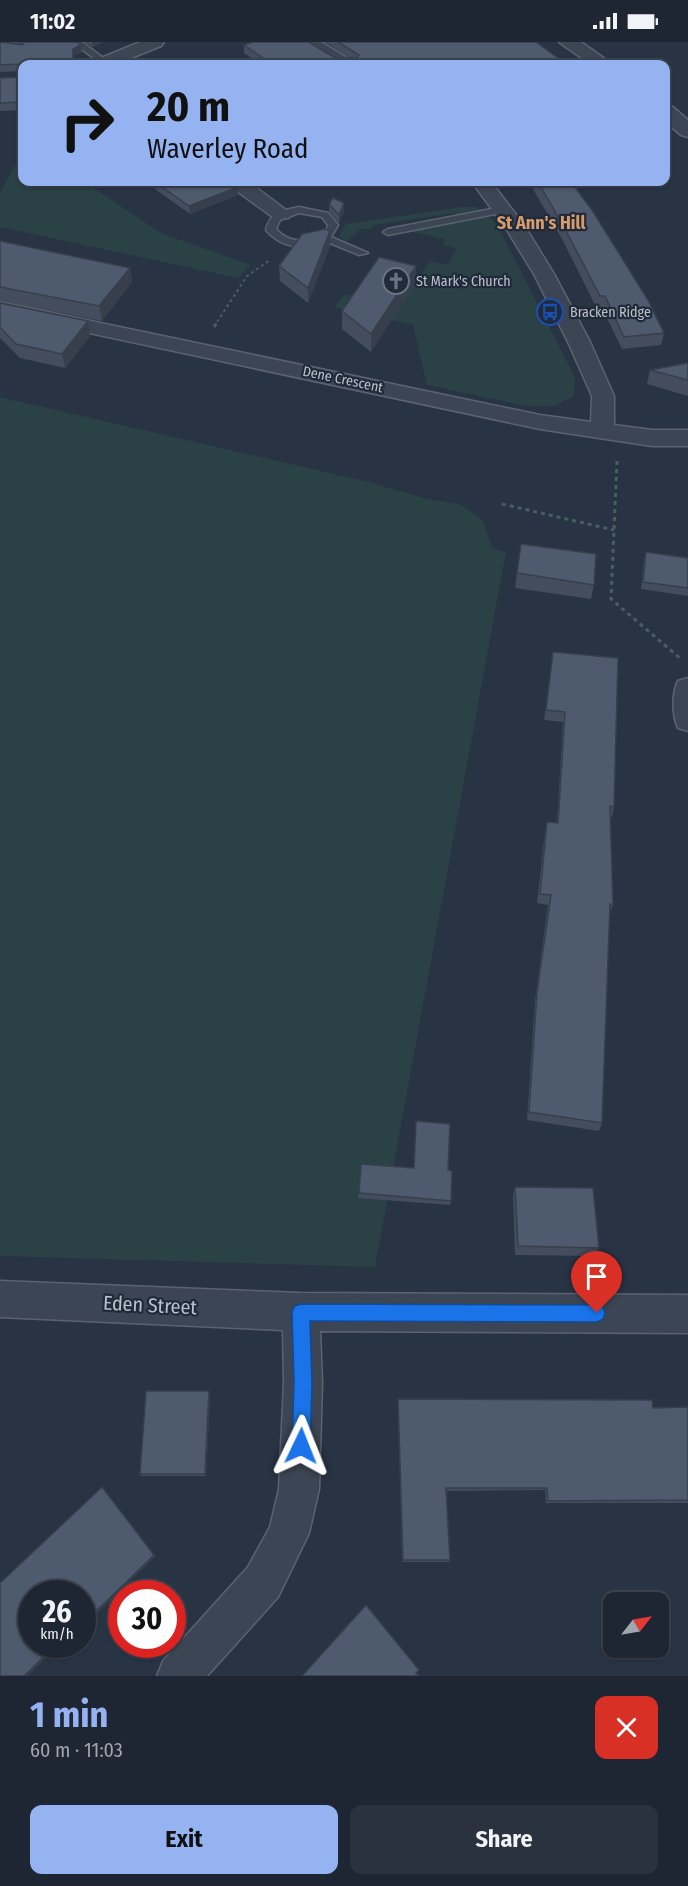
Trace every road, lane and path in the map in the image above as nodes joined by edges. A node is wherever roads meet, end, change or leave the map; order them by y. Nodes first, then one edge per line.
1 (76, 42) edge
2 (154, 42) edge
3 (309, 42) edge
4 (568, 42) edge
5 (99, 60) edge
6 (113, 60) edge
7 (341, 60) edge
8 (596, 60) edge
9 (670, 115) edge
10 (688, 131) edge
11 (242, 186) edge
12 (484, 186) edge
13 (502, 210) junction
14 (281, 214) junction
15 (388, 232) dead end
16 (325, 238) junction
17 (292, 243) junction
18 (363, 254) dead end
19 (0, 308) edge
20 (200, 349) junction
21 (610, 432) junction
22 (688, 438) edge
23 (502, 504) dead end
24 (614, 530) junction
25 (688, 665) edge
26 (688, 688) edge
27 (688, 720) edge
28 (0, 1299) edge
29 (301, 1312) junction
30 (688, 1314) edge
31 (178, 1676) edge

1 - 5 lane
2 - 6 street
3 - 7 street
4 - 8 street
9 - 10 street
11 - 14 street
12 - 13 street
13 - 15 lane
13 - 21 street
14 - 16 lane
14 - 17 lane
16 - 17 lane
16 - 18 lane
17 - 20 path
19 - 20 street, Dene Crescent
20 - 21 street, Dene Crescent
21 - 22 street, Dene Crescent
21 - 24 path
23 - 24 path
24 - 25 path
26 - 27 street
28 - 29 street, Eden Street
29 - 30 street, Eden Street
29 - 31 street

